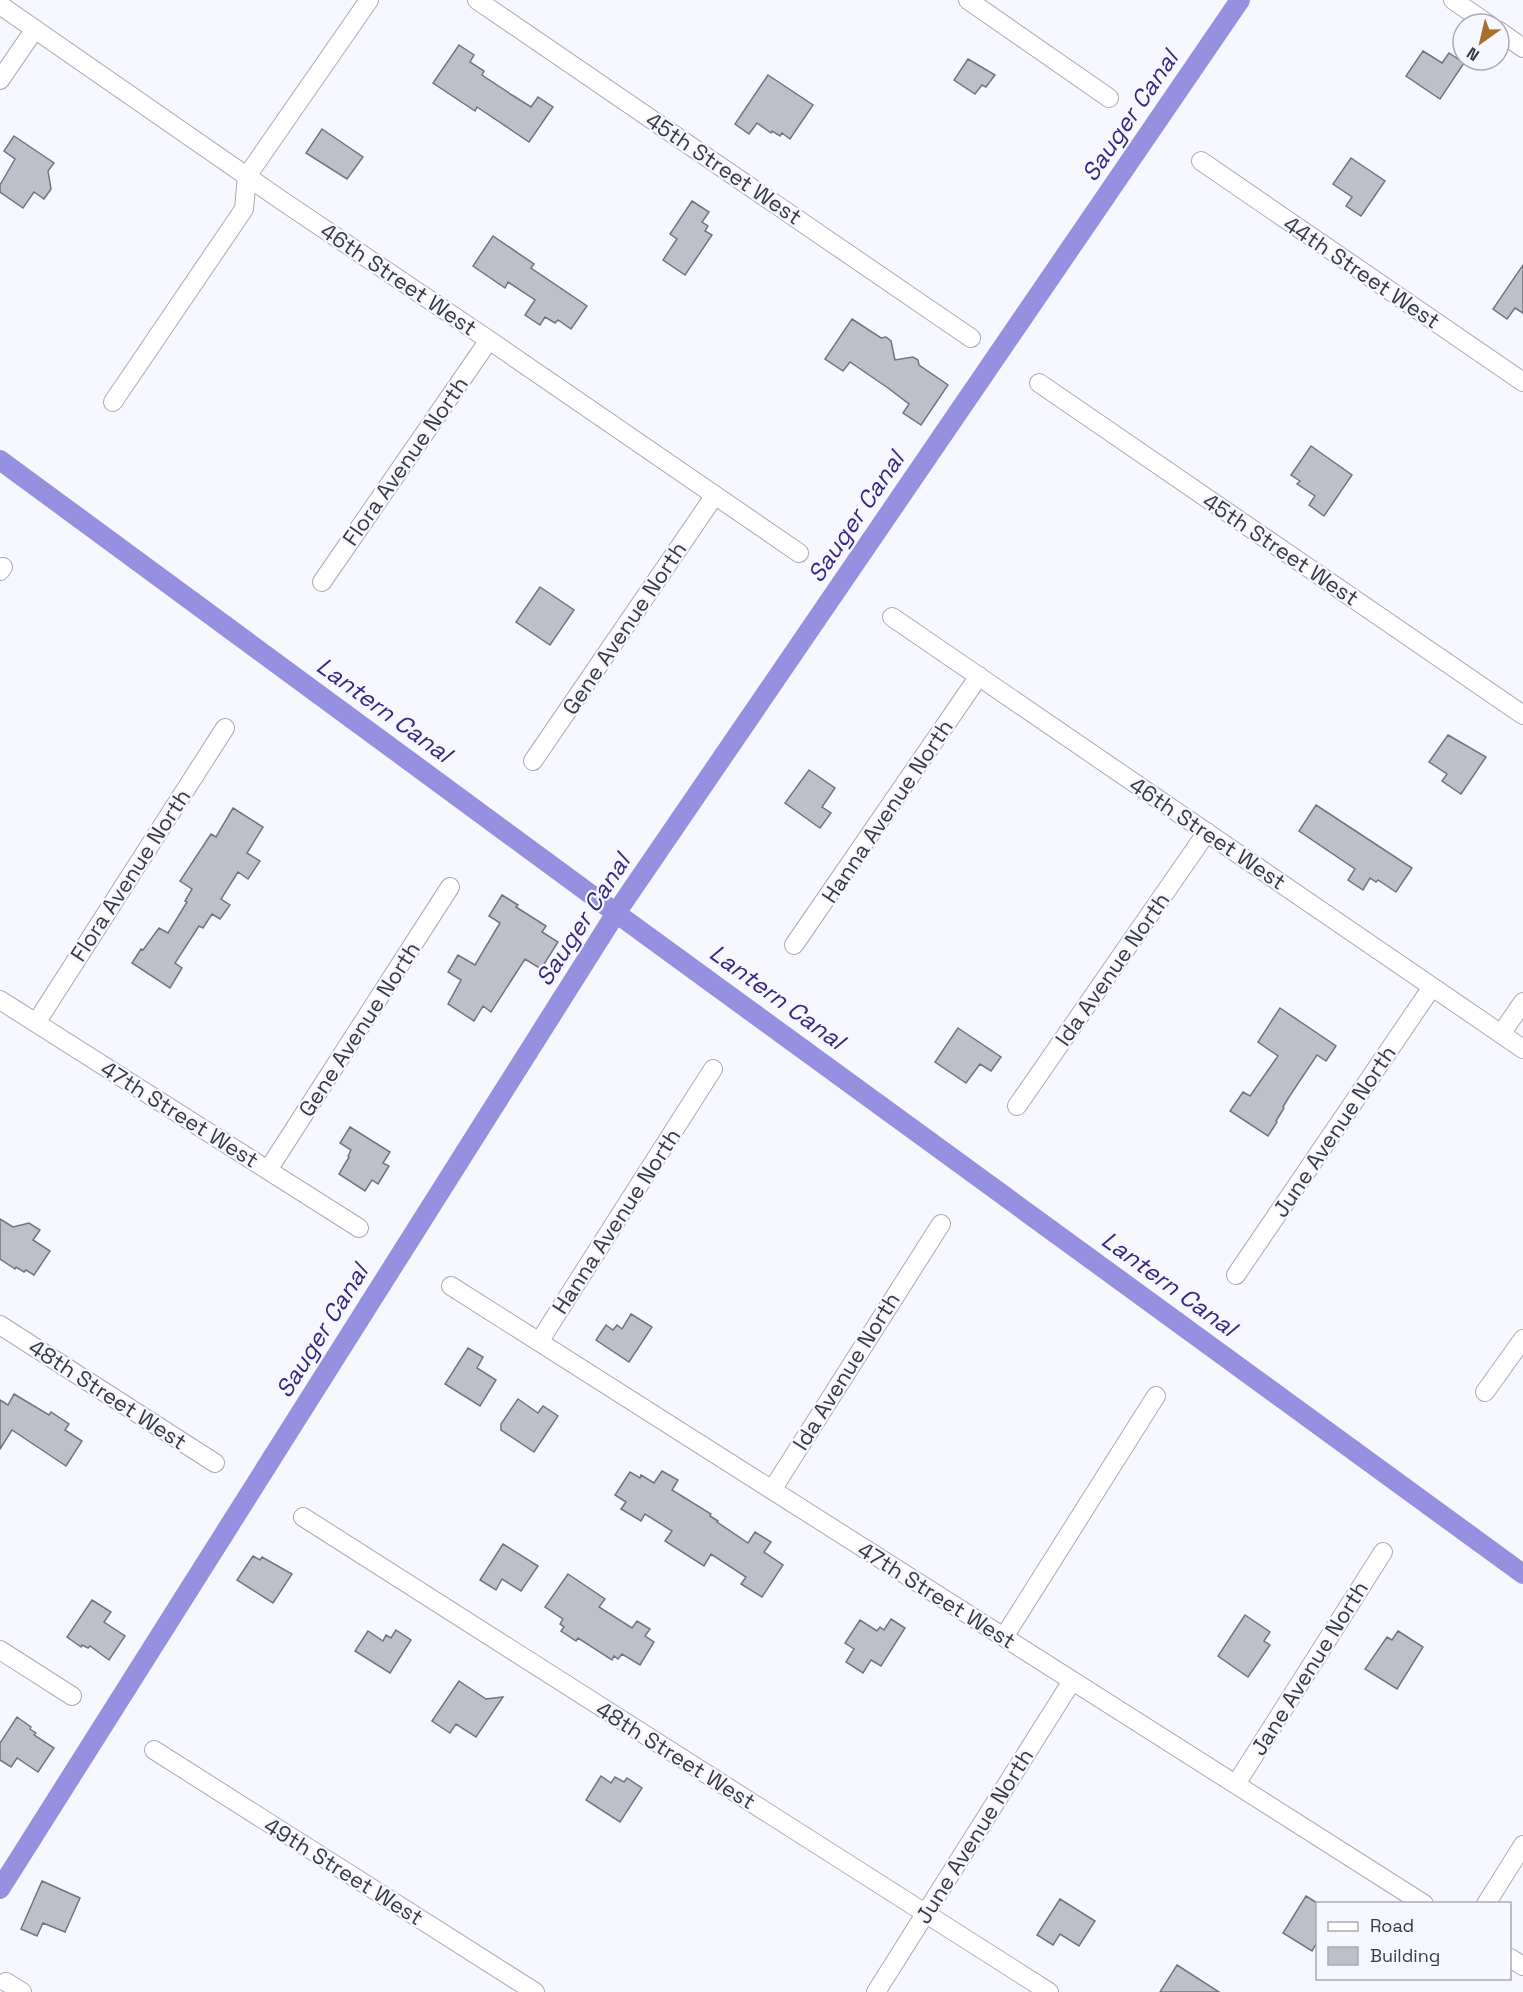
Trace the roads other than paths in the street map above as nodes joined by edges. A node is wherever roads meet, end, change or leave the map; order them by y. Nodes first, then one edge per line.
1 (369, 0) edge
2 (477, 0) edge
3 (968, 0) edge
4 (1453, 0) edge
5 (0, 5) edge
6 (1470, 12) edge
7 (35, 29) junction
8 (0, 80) edge
9 (1109, 98) dead end
10 (1201, 161) dead end
11 (247, 176) junction
12 (971, 338) dead end
13 (489, 340) junction
14 (1523, 382) edge
15 (1039, 383) dead end
16 (113, 402) dead end
17 (715, 495) junction
18 (799, 553) dead end
19 (322, 582) dead end
20 (892, 617) dead end
21 (979, 676) junction
22 (1523, 715) edge
23 (225, 728) dead end
24 (533, 761) dead end
25 (1207, 832) junction
26 (450, 887) dead end
27 (794, 945) dead end
28 (1432, 987) junction
29 (0, 1000) edge
30 (1523, 1002) edge
31 (36, 1023) junction
32 (1501, 1034) junction
33 (1523, 1049) edge
34 (713, 1069) dead end
35 (1017, 1106) dead end
36 (268, 1170) junction
37 (941, 1224) dead end
38 (360, 1228) dead end
39 (1236, 1275) dead end
40 (451, 1287) dead end
41 (0, 1325) edge
42 (1523, 1339) edge
43 (539, 1342) junction
44 (1485, 1392) dead end
45 (1156, 1396) dead end
46 (215, 1463) dead end
47 (772, 1490) junction
48 (303, 1517) dead end
49 (1383, 1552) dead end
50 (1004, 1637) junction
51 (0, 1650) edge
52 (1072, 1681) junction
53 (72, 1696) dead end
54 (154, 1750) dead end
55 (1236, 1784) junction
56 (1523, 1845) edge
57 (1421, 1902) edge
58 (1487, 1902) edge
59 (926, 1914) junction
60 (6, 1982) dead end
61 (22, 1992) edge
62 (535, 1992) edge
63 (876, 1992) edge
64 (1049, 1992) edge

1 - 11 street
2 - 12 street, 45th Street West
3 - 9 street
4 - 6 street
5 - 7 street, 46th Street West
7 - 8 street
7 - 11 street, 46th Street West
10 - 14 street, 44th Street West
11 - 13 street, 46th Street West
11 - 16 street
13 - 17 street, 46th Street West
13 - 19 street, Flora Avenue North
15 - 22 street, 45th Street West
17 - 18 street, 46th Street West
17 - 24 street, Gene Avenue North
20 - 21 street, 46th Street West
21 - 25 street, 46th Street West
21 - 27 street, Hanna Avenue North
23 - 31 street, Flora Avenue North
25 - 28 street, 46th Street West
25 - 35 street, Ida Avenue North
26 - 36 street, Gene Avenue North
28 - 32 street, 46th Street West
28 - 39 street, June Avenue North
29 - 31 street, 47th Street West
30 - 32 street
31 - 36 street, 47th Street West
32 - 33 street, 46th Street West
34 - 43 street, Hanna Avenue North
36 - 38 street, 47th Street West
37 - 47 street, Ida Avenue North
40 - 43 street, 47th Street West
41 - 46 street, 48th Street West
42 - 44 street
43 - 47 street, 47th Street West
45 - 50 street
47 - 50 street, 47th Street West
48 - 59 street, 48th Street West
49 - 55 street, Jane Avenue North
50 - 52 street, 47th Street West
51 - 53 street
52 - 55 street, 47th Street West
52 - 59 street, June Avenue North
54 - 62 street, 49th Street West
55 - 57 street, 47th Street West
56 - 58 street
59 - 63 street, June Avenue North
59 - 64 street, 48th Street West
60 - 61 street

